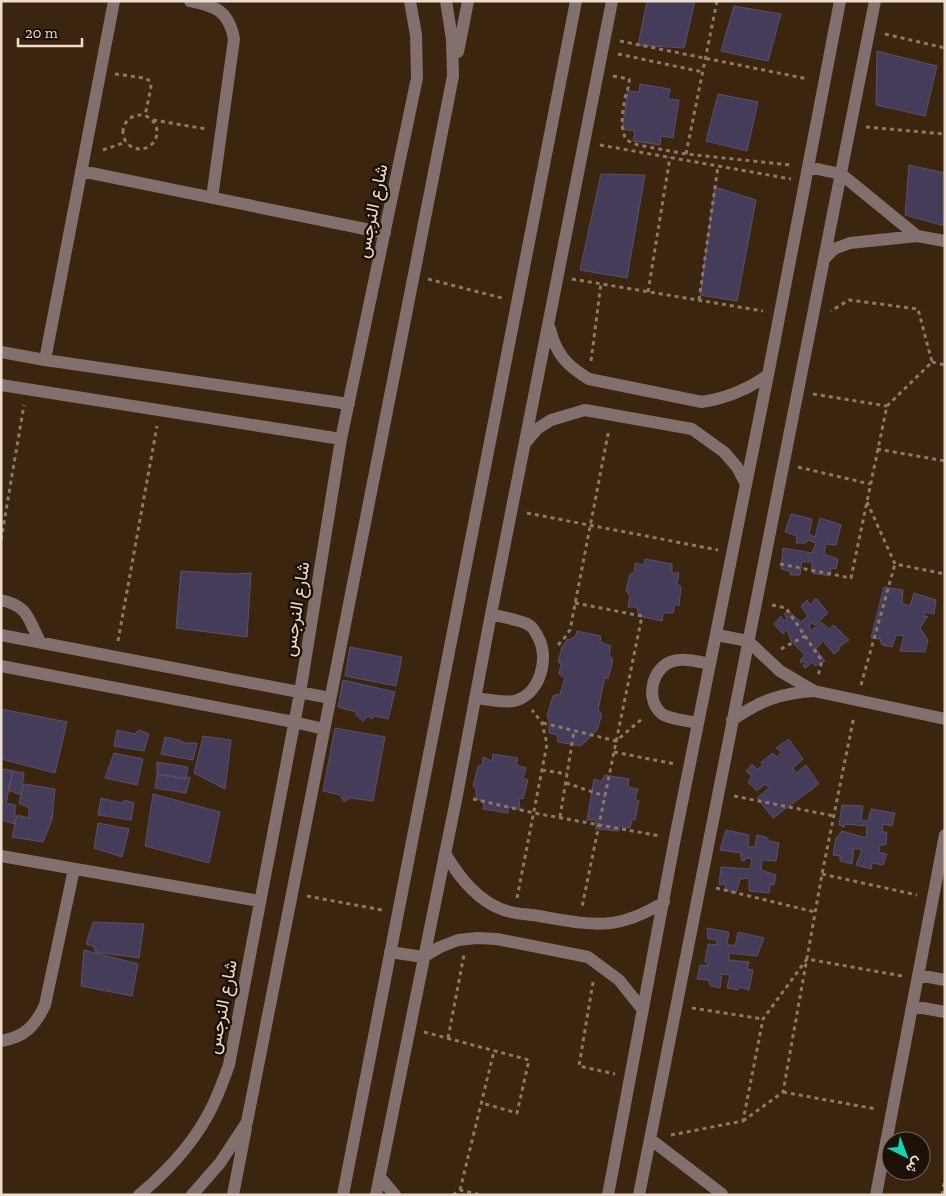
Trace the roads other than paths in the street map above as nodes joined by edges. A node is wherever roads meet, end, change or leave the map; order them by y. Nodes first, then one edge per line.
1 (114, 1) edge
2 (190, 1) edge
3 (410, 1) edge
4 (446, 1) edge
5 (468, 1) edge
6 (576, 1) edge
7 (612, 1) edge
8 (840, 1) edge
9 (875, 1) edge
10 (453, 76) junction
11 (808, 167) junction
12 (81, 171) junction
13 (841, 174) junction
14 (212, 198) junction
15 (385, 233) junction
16 (917, 236) junction
17 (945, 241) edge
18 (824, 259) junction
19 (549, 326) junction
20 (1, 352) edge
21 (45, 360) junction
22 (768, 375) junction
23 (1, 385) edge
24 (349, 404) junction
25 (341, 439) junction
26 (526, 442) junction
27 (746, 484) junction
28 (1, 600) edge
29 (491, 614) junction
30 (1, 635) edge
31 (717, 635) junction
32 (748, 641) junction
33 (40, 642) junction
34 (710, 664) junction
35 (1, 666) edge
36 (814, 691) junction
37 (300, 693) junction
38 (330, 698) junction
39 (475, 698) junction
40 (945, 719) edge
41 (732, 720) junction
42 (294, 722) junction
43 (698, 723) junction
44 (324, 729) junction
45 (945, 835) edge
46 (445, 853) junction
47 (1, 856) edge
48 (74, 869) junction
49 (260, 901) junction
50 (664, 902) junction
51 (390, 952) junction
52 (423, 957) junction
53 (918, 977) junction
54 (945, 980) edge
55 (912, 1006) junction
56 (643, 1010) junction
57 (945, 1012) edge
58 (1, 1041) edge
59 (247, 1122) junction
60 (650, 1138) junction
61 (380, 1177) junction
62 (139, 1195) edge
63 (192, 1195) edge
64 (233, 1195) edge
65 (343, 1195) edge
66 (376, 1195) edge
67 (395, 1195) edge
68 (608, 1195) edge
69 (639, 1195) edge
70 (722, 1195) edge
71 (876, 1195) edge

1 - 12 street
2 - 14 street
3 - 15 street, شارع النرجس
4 - 10 street
5 - 10 street
6 - 51 street
7 - 19 street
8 - 11 street
9 - 13 street
10 - 38 street
11 - 13 street
11 - 22 street
12 - 14 street
12 - 21 street
13 - 16 street
13 - 18 street
14 - 15 street
15 - 24 street, شارع النرجس
16 - 17 street
16 - 18 street
18 - 32 street
19 - 22 street
19 - 26 street
20 - 21 street
21 - 24 street
22 - 27 street
23 - 25 street
24 - 25 street, شارع النرجس
25 - 37 street, شارع النرجس
26 - 27 street
26 - 29 street
27 - 31 street
28 - 33 street
29 - 39 street
29 - 39 street
30 - 33 street
31 - 32 street
31 - 34 street
32 - 36 street
32 - 41 street
33 - 37 street
34 - 43 street
34 - 43 street
35 - 42 street
36 - 40 street
36 - 41 street
37 - 38 street
37 - 42 street, شارع النرجس
38 - 44 street
39 - 46 street
41 - 60 street
42 - 44 street
42 - 49 street, شارع النرجس
43 - 50 street
44 - 59 street
45 - 53 street
46 - 50 street
46 - 52 street
47 - 48 street
48 - 49 street
48 - 58 street
49 - 62 street, شارع النرجس
50 - 56 street
51 - 52 street
51 - 65 street
52 - 56 street
52 - 61 street
53 - 54 street
53 - 55 street
55 - 57 street
55 - 71 street
56 - 68 street
59 - 63 street
59 - 64 street
60 - 69 street
60 - 70 street
61 - 66 street
61 - 67 street

